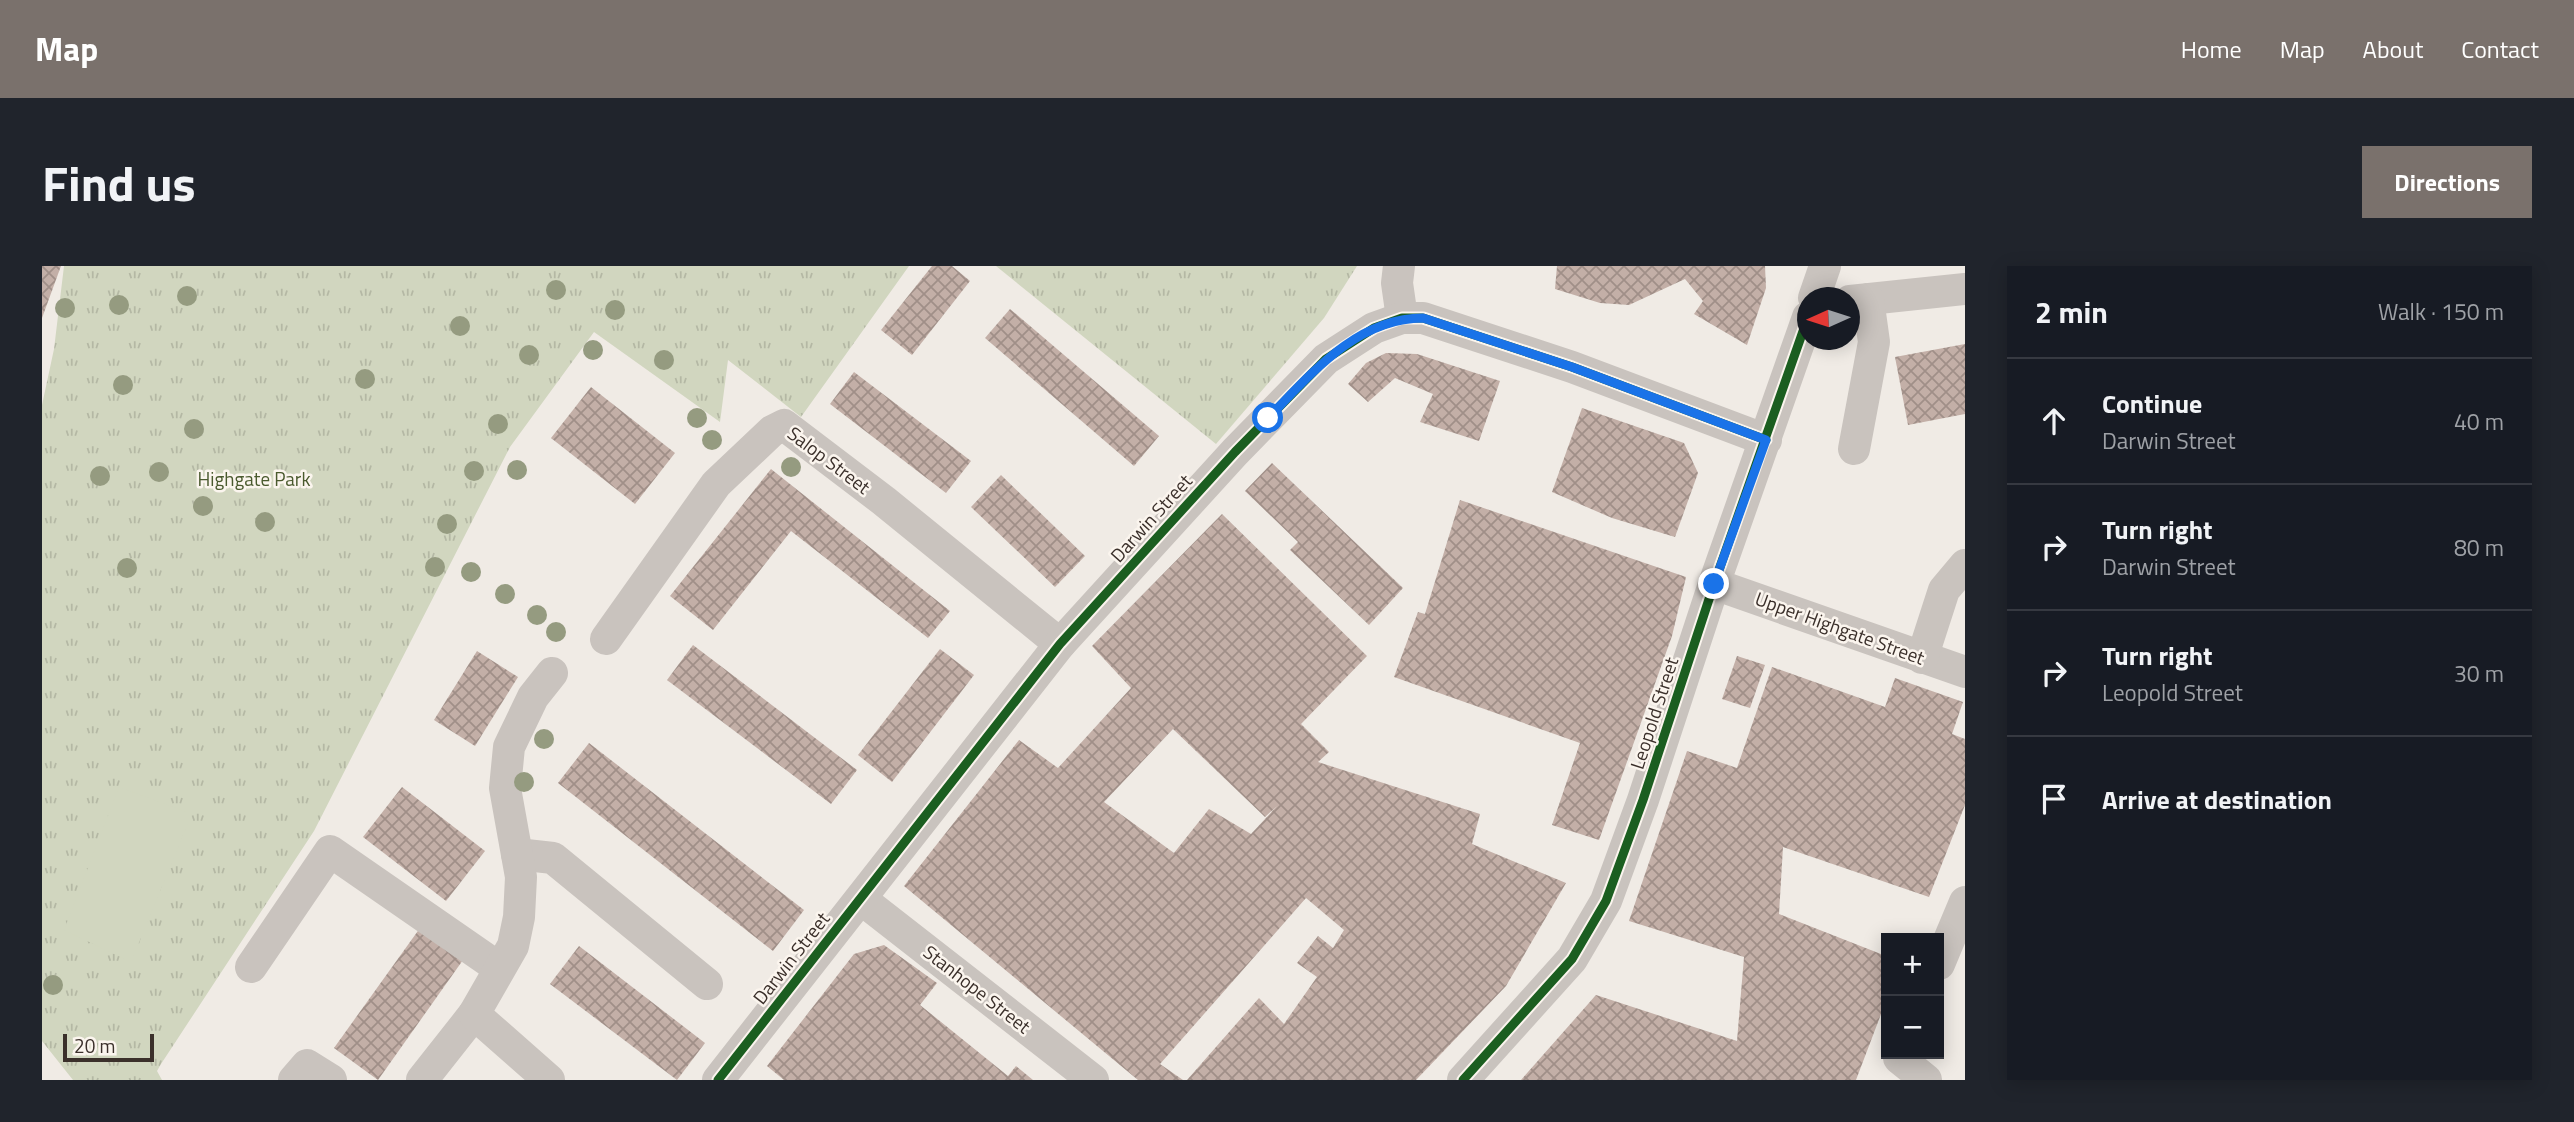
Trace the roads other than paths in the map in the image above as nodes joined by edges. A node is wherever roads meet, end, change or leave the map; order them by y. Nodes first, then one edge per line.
1 (1399, 266) edge
2 (1825, 266) edge
3 (1924, 280) edge
4 (1818, 287) edge
5 (1965, 289) edge
6 (1860, 300) edge
7 (1860, 303) edge
8 (1402, 318) junction
9 (1797, 349) edge
10 (1766, 440) junction
11 (1854, 449) dead end
12 (1965, 565) edge
13 (1714, 584) junction
14 (606, 639) dead end
15 (1060, 644) junction
16 (1922, 658) junction
17 (1965, 672) edge
18 (552, 673) dead end
19 (517, 854) junction
20 (861, 899) junction
21 (1965, 902) edge
22 (1944, 952) edge
23 (251, 967) dead end
24 (499, 968) junction
25 (707, 984) dead end
26 (474, 1014) junction
27 (1896, 1064) edge
28 (294, 1080) edge
29 (331, 1080) edge
30 (422, 1080) edge
31 (550, 1080) edge
32 (718, 1080) edge
33 (1093, 1080) edge
34 (1464, 1080) edge
35 (1926, 1080) edge

1 - 8 street
2 - 4 street
3 - 5 street
3 - 6 street
7 - 11 street
8 - 10 street, Darwin Street
8 - 15 street, Darwin Street
9 - 10 street, Leopold Street
10 - 13 street, Leopold Street
12 - 16 street
13 - 16 street, Upper Highgate Street
13 - 34 street, Leopold Street
14 - 15 street, Salop Street
15 - 20 street, Darwin Street
16 - 17 street, Upper Highgate Street
18 - 19 street
19 - 24 street
19 - 25 street
20 - 32 street, Darwin Street
20 - 33 street, Stanhope Street
21 - 22 street
23 - 24 street
24 - 26 street
26 - 30 street
26 - 31 street
27 - 35 street
28 - 29 street

